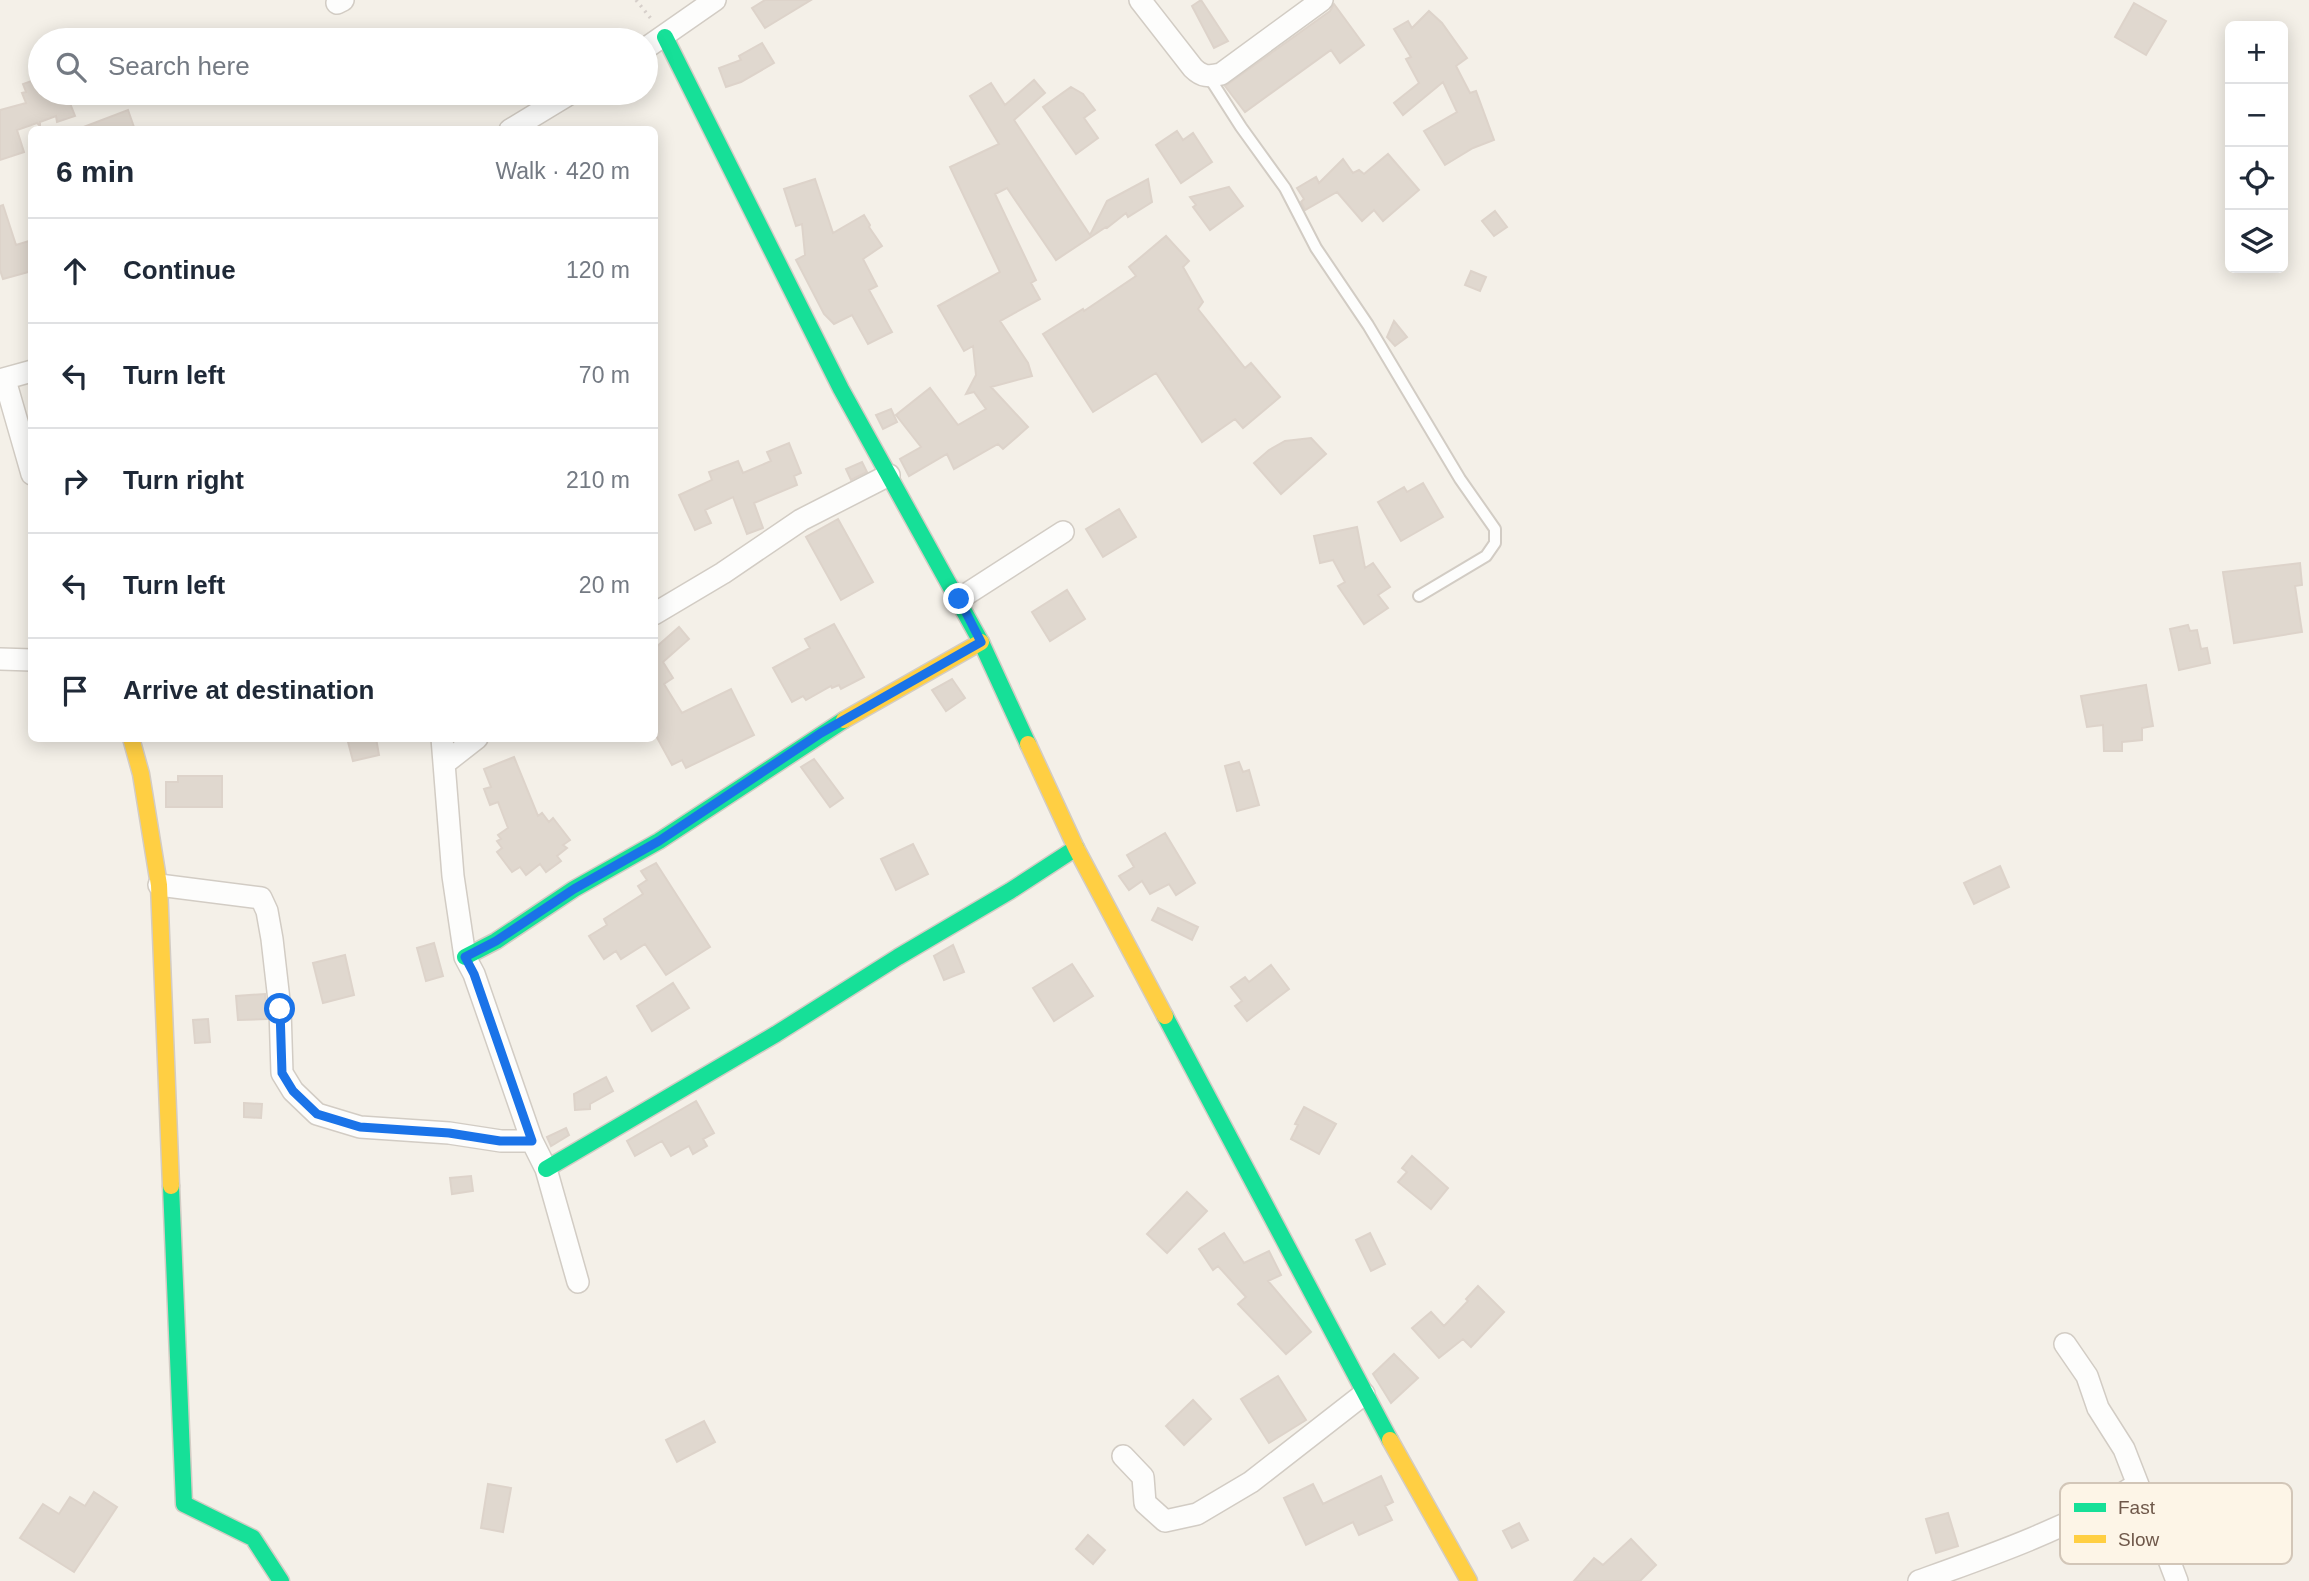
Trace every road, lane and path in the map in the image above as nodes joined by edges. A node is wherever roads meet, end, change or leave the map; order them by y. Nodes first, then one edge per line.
1 (715, 0) edge
2 (1140, 0) edge
3 (1322, 0) edge
4 (665, 37) junction
5 (658, 41) edge
6 (1209, 77) junction
7 (551, 105) edge
8 (517, 126) edge
9 (28, 372) edge
10 (3, 380) edge
11 (28, 461) edge
12 (889, 475) junction
13 (1063, 532) dead end
14 (1419, 596) dead end
15 (959, 599) junction
16 (658, 612) edge
17 (981, 642) junction
18 (0, 659) edge
19 (28, 660) edge
20 (132, 742) edge
21 (442, 742) edge
22 (472, 742) edge
23 (445, 764) junction
24 (1076, 848) junction
25 (159, 885) junction
26 (465, 957) junction
27 (532, 1141) junction
28 (546, 1169) junction
29 (578, 1282) dead end
30 (2065, 1344) dead end
31 (1364, 1394) junction
32 (1123, 1456) dead end
33 (2137, 1483) edge
34 (2060, 1526) edge
35 (2170, 1564) edge
36 (281, 1581) edge
37 (1469, 1581) edge
38 (1919, 1581) edge
39 (2177, 1581) edge

1 - 4 street
2 - 6 street
3 - 6 street
4 - 5 street
4 - 12 street
6 - 14 lane
7 - 8 street
9 - 10 street
10 - 11 street
12 - 15 street
12 - 16 street
13 - 15 street
15 - 17 street
17 - 24 street
17 - 26 street
18 - 19 street
20 - 25 street
21 - 23 street
22 - 23 street
23 - 26 street
24 - 28 street
24 - 31 street
25 - 27 street
25 - 36 street
26 - 27 street
27 - 28 street
28 - 29 street
30 - 33 street
31 - 32 street
31 - 37 street
34 - 38 street
35 - 39 street

